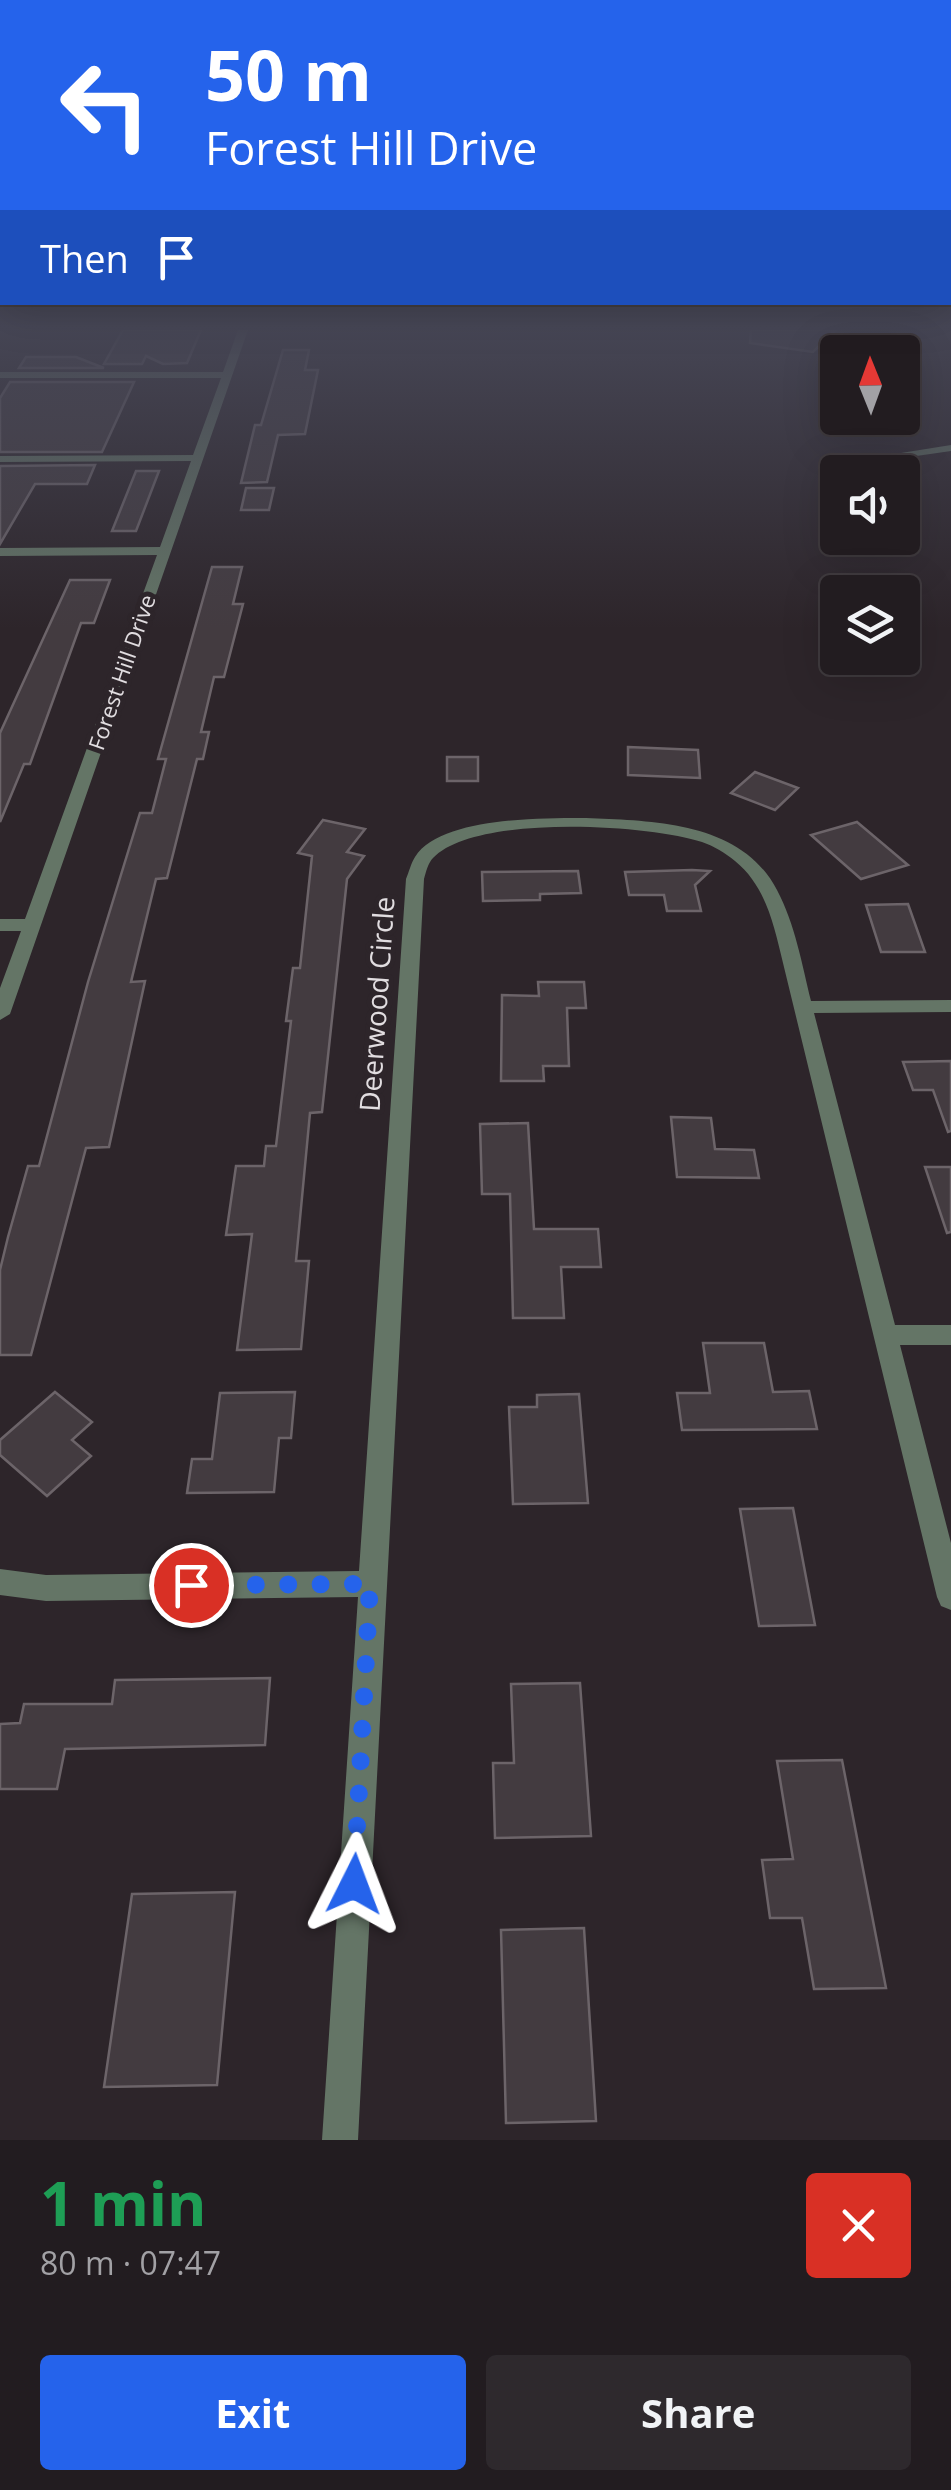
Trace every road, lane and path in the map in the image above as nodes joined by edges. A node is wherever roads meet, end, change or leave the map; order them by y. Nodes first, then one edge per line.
1 (206, 430) edge
2 (951, 448) edge
3 (902, 455) edge
4 (196, 458) junction
5 (0, 459) edge
6 (164, 551) junction
7 (0, 552) edge
8 (32, 924) junction
9 (0, 925) edge
10 (951, 1006) edge
11 (801, 1007) junction
12 (0, 1014) edge
13 (886, 1335) junction
14 (951, 1335) edge
15 (0, 1582) edge
16 (370, 1584) junction
17 (951, 1597) edge
18 (340, 2140) edge

1 - 4 street, Forest Hill Drive
2 - 3 street
4 - 5 street
4 - 6 street, Forest Hill Drive
6 - 7 street
6 - 8 street, Forest Hill Drive
8 - 9 street
8 - 12 street, Forest Hill Drive
10 - 11 street
11 - 13 street, Deerwood Circle
11 - 16 street, Deerwood Circle
13 - 14 street
13 - 17 street, Deerwood Circle
15 - 16 street
16 - 18 street, Deerwood Circle

